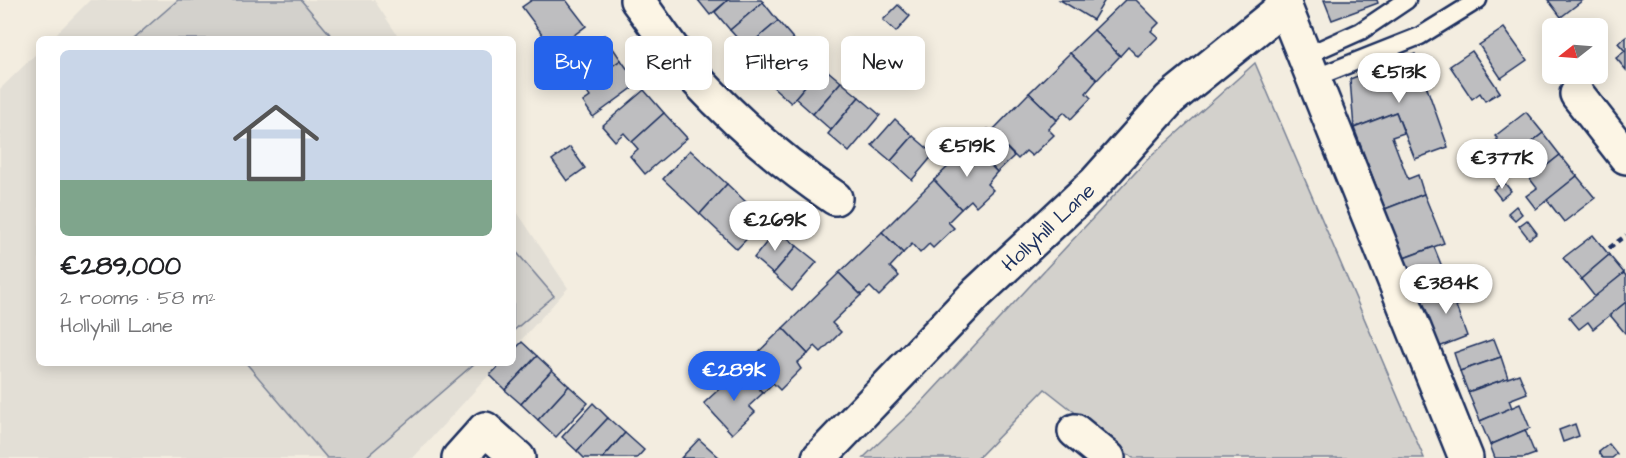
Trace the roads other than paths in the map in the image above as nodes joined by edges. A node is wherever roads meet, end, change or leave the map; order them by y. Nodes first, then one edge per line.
1 (638, 0) edge
2 (1407, 0) edge
3 (1479, 0) edge
4 (1284, 3) edge
5 (1309, 67) junction
6 (1577, 94) dead end
7 (1626, 157) edge
8 (835, 198) dead end
9 (1075, 431) dead end
10 (459, 458) edge
11 (518, 458) edge
12 (819, 458) edge
13 (1108, 458) edge
14 (1466, 458) edge

1 - 8 street
2 - 5 lane
3 - 5 lane
4 - 5 street
4 - 12 street, Hollyhill Lane
5 - 14 street
6 - 7 street
9 - 13 street
10 - 11 street

